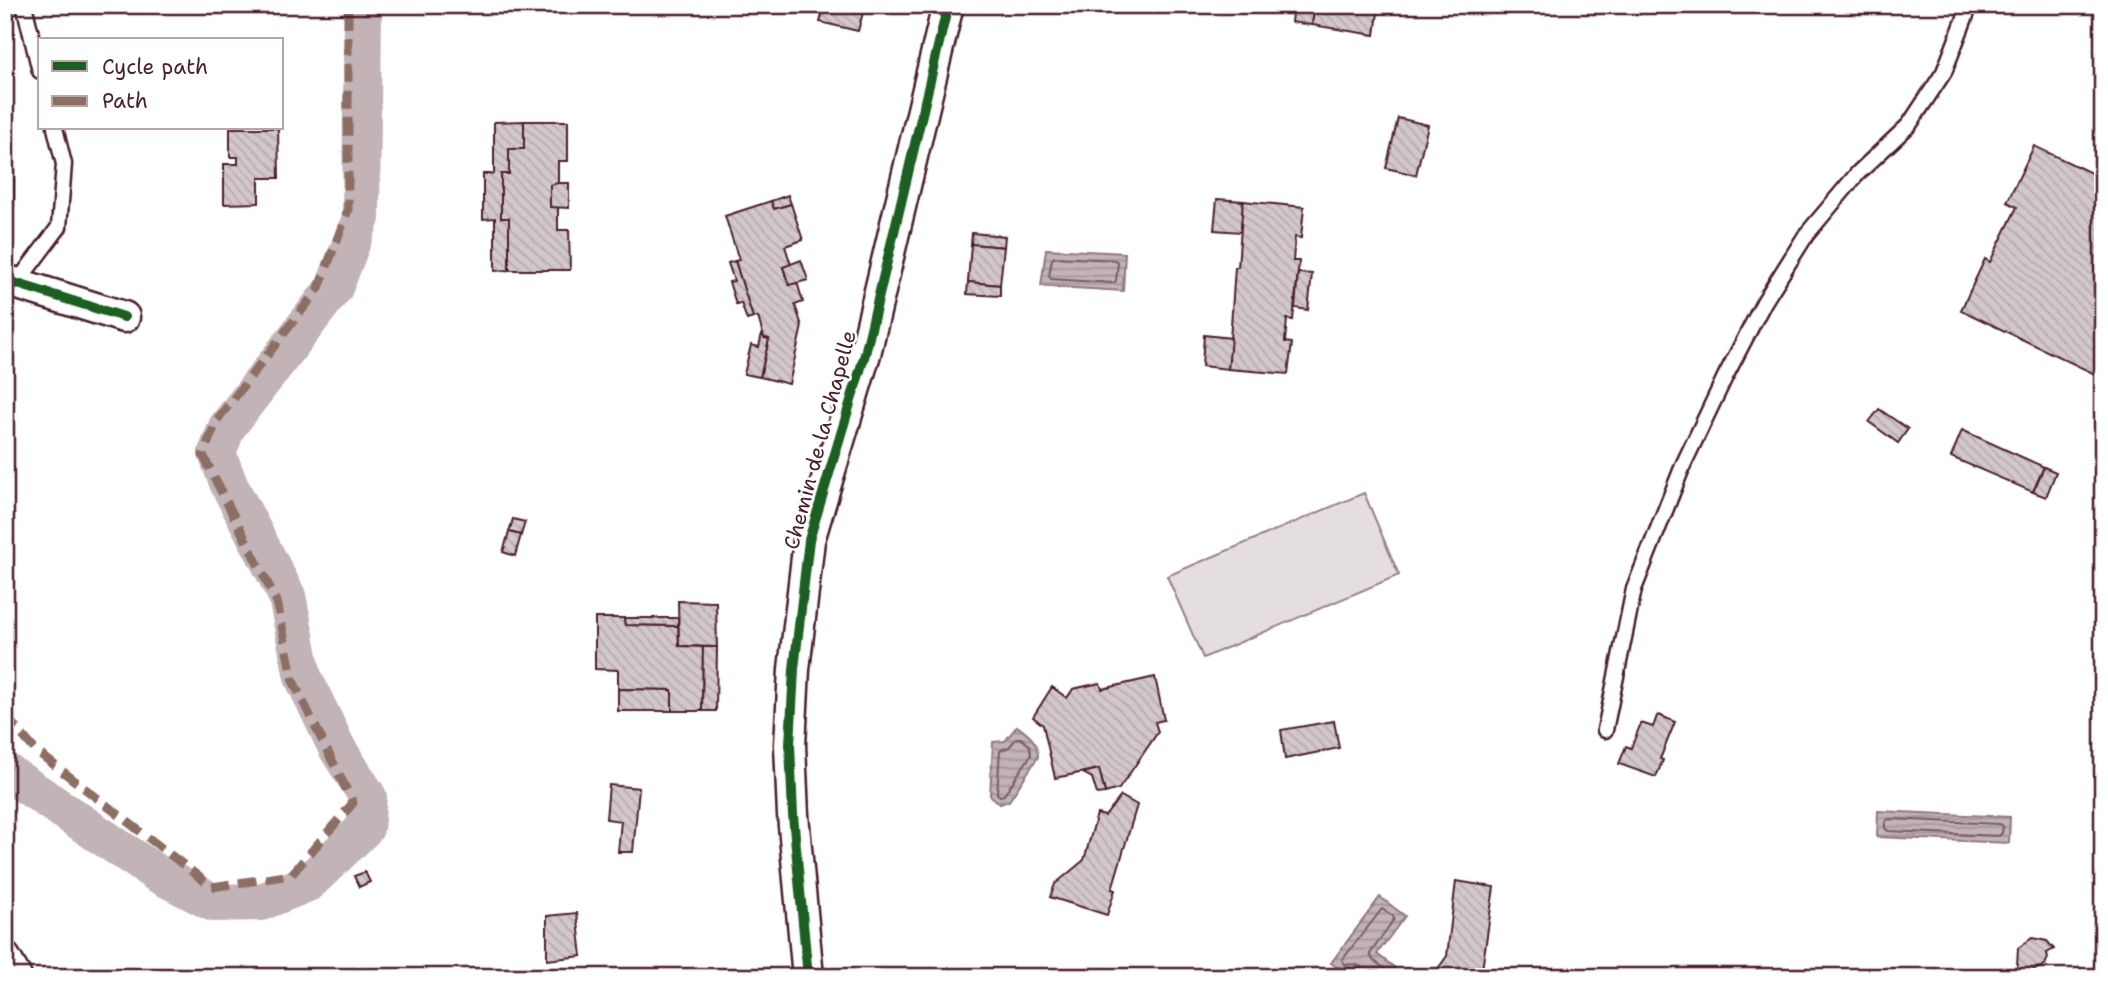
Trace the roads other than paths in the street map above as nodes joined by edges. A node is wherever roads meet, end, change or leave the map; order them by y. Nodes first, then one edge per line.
1 (24, 5) edge
2 (948, 5) edge
3 (1970, 5) edge
4 (38, 63) edge
5 (55, 130) edge
6 (11, 282) edge
7 (124, 317) dead end
8 (1605, 730) dead end
9 (5, 958) edge
10 (16, 977) edge
11 (808, 977) edge

1 - 4 lane
2 - 11 street, Chemin de la Chapelle
3 - 8 lane
5 - 6 lane
6 - 7 street
9 - 10 street

